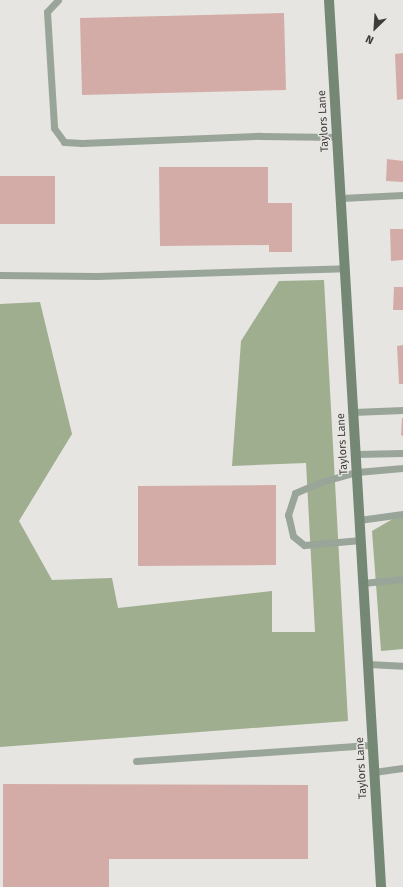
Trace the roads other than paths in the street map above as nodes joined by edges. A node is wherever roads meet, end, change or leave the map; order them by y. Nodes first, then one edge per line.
1 (58, 0) edge
2 (329, 0) edge
3 (337, 137) junction
4 (403, 195) edge
5 (341, 198) junction
6 (345, 268) junction
7 (0, 275) edge
8 (403, 410) edge
9 (353, 412) junction
10 (403, 453) edge
11 (356, 454) junction
12 (403, 468) edge
13 (357, 472) junction
14 (403, 514) edge
15 (360, 520) junction
16 (361, 540) junction
17 (403, 579) edge
18 (363, 583) junction
19 (368, 664) junction
20 (403, 666) edge
21 (373, 745) junction
22 (136, 761) dead end
23 (403, 768) edge
24 (374, 772) junction
25 (381, 887) edge

1 - 3 lane
2 - 3 street, Taylors Lane
3 - 5 street, Taylors Lane
4 - 5 lane
5 - 6 street, Taylors Lane
6 - 7 lane
6 - 9 street, Taylors Lane
8 - 9 lane
9 - 11 street, Taylors Lane
10 - 11 lane
11 - 13 street, Taylors Lane
12 - 13 lane
13 - 15 street, Taylors Lane
13 - 16 lane
14 - 15 lane
15 - 16 street, Taylors Lane
16 - 18 street, Taylors Lane
17 - 18 lane
18 - 19 street, Taylors Lane
19 - 20 lane
19 - 21 street, Taylors Lane
21 - 22 lane
21 - 24 street, Taylors Lane
23 - 24 lane
24 - 25 street, Taylors Lane

